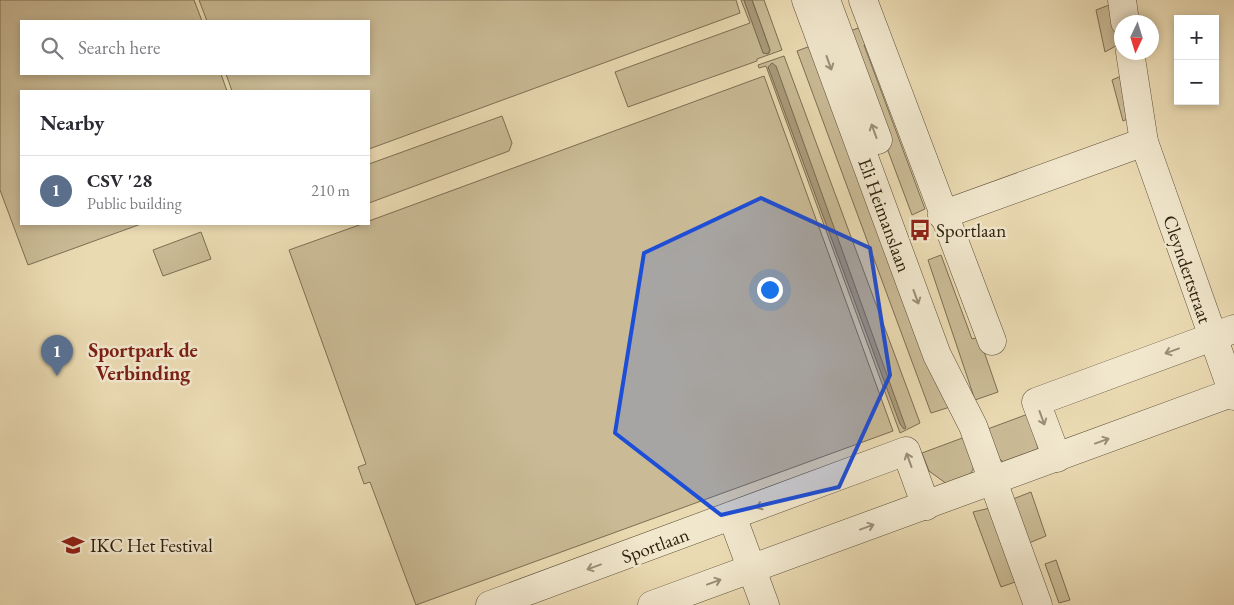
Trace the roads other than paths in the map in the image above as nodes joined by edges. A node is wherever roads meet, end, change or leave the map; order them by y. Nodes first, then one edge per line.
1 (862, 0) edge
2 (1122, 0) edge
3 (819, 7) edge
4 (1125, 15) edge
5 (1131, 60) edge
6 (1144, 142) junction
7 (942, 215) junction
8 (1223, 332) edge
9 (992, 341) dead end
10 (1234, 394) edge
11 (1057, 458) junction
12 (994, 480) junction
13 (926, 506) junction
14 (732, 516) junction
15 (752, 568) junction
16 (531, 598) edge
17 (490, 605) edge
18 (652, 605) edge
19 (765, 605) edge
20 (1038, 605) edge

1 - 3 street
1 - 7 street
2 - 4 street
3 - 12 street, Eli Heimanslaan
5 - 6 street, Cleyndertstraat
6 - 7 street
6 - 8 street, Cleyndertstraat
7 - 9 street
8 - 10 street, Cleyndertstraat
8 -> 11 street
11 -> 10 street
11 - 12 street
12 - 13 street
12 - 20 street, Eli Heimanslaan
13 -> 14 street, Sportlaan
15 -> 13 street
14 - 15 street
14 -> 16 street, Sportlaan
18 -> 15 street
15 - 19 street
16 - 17 street, Sportlaan

